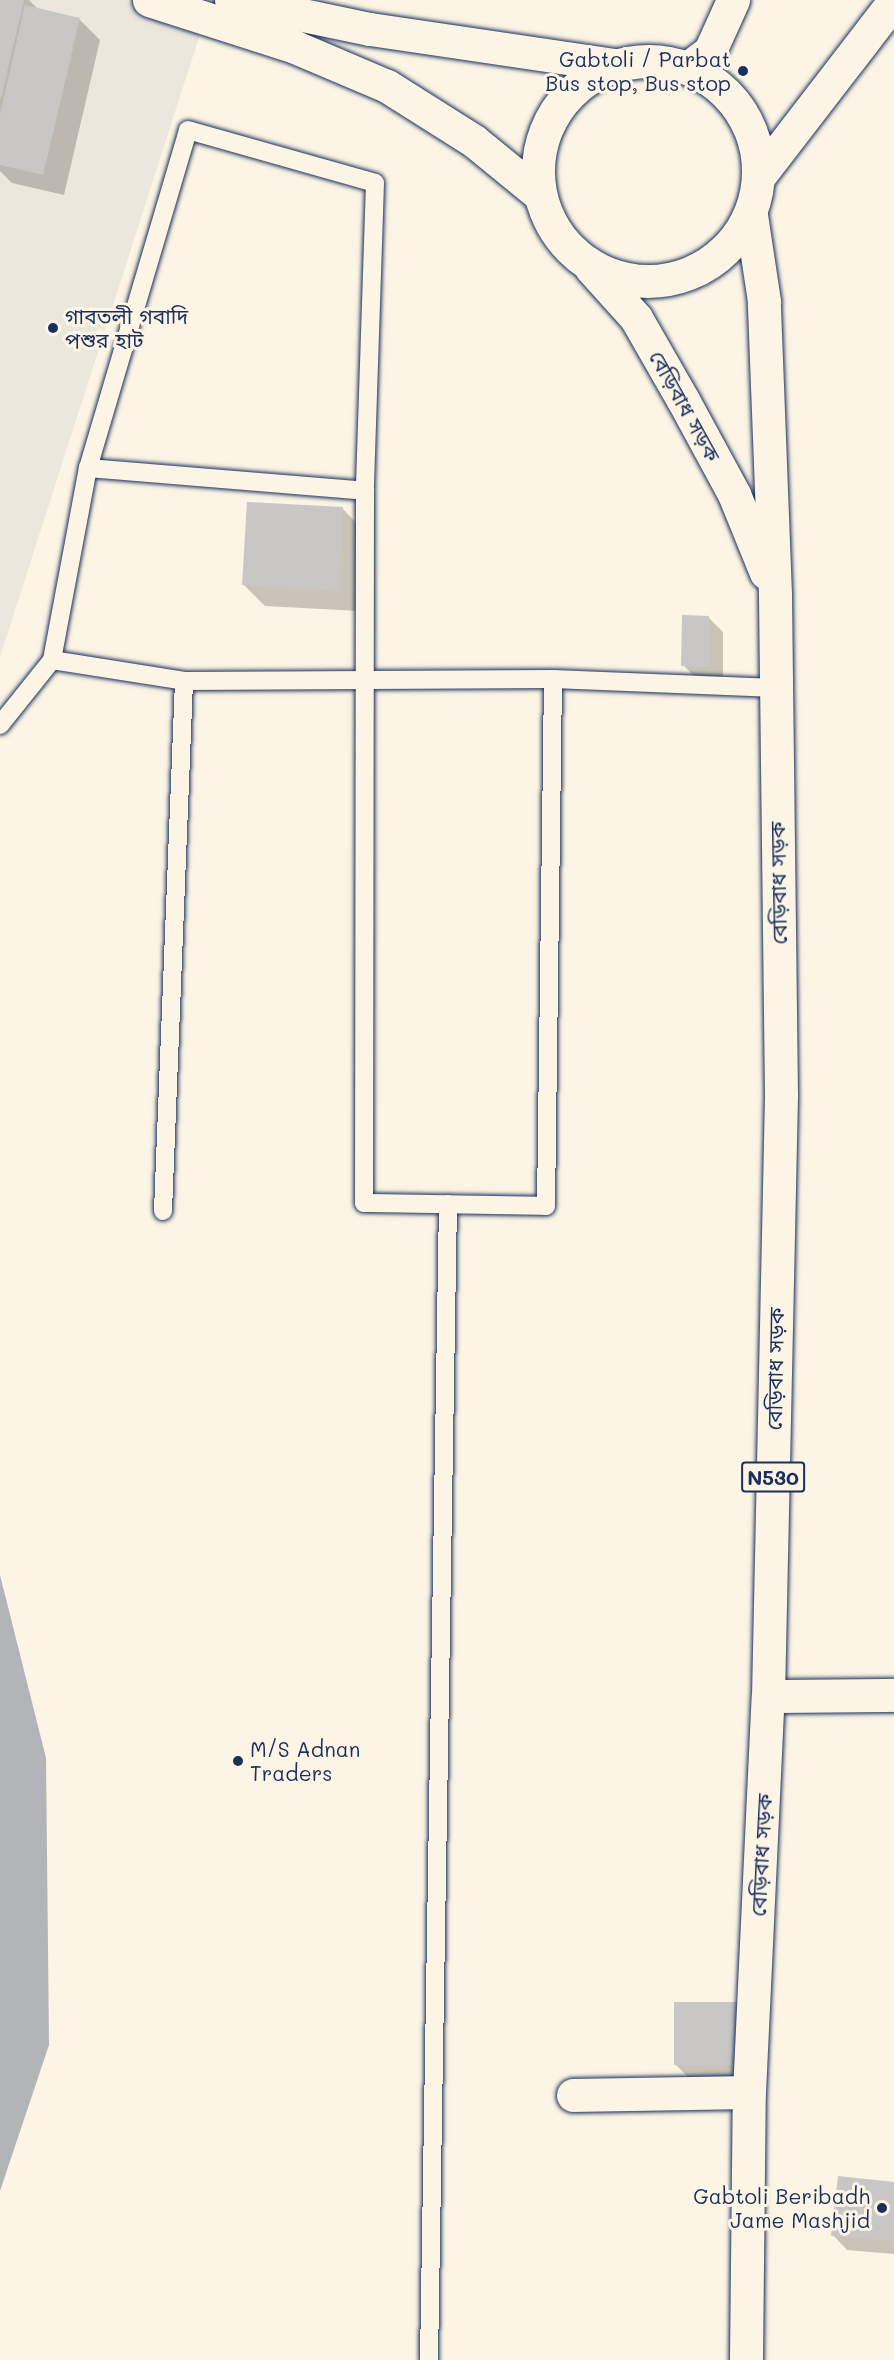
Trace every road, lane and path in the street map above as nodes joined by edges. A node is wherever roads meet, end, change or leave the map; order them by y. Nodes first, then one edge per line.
1 (149, 0) edge
2 (231, 0) edge
3 (733, 0) edge
4 (894, 1) edge
5 (614, 65) junction
6 (688, 67) junction
7 (760, 175) junction
8 (540, 195) junction
9 (750, 215) junction
10 (588, 265) junction
11 (88, 468) junction
12 (365, 491) junction
13 (775, 594) junction
14 (52, 660) junction
15 (553, 679) junction
16 (184, 681) junction
17 (365, 681) junction
18 (776, 688) junction
19 (0, 725) edge
20 (448, 1204) junction
21 (163, 1211) dead end
22 (894, 1695) edge
23 (768, 1696) junction
24 (749, 2092) junction
25 (573, 2095) dead end
26 (429, 2360) edge
27 (746, 2360) edge

1 - 8 main road
2 - 5 main road
3 - 6 main road
4 - 7 main road
5 - 6 main road
5 - 8 main road
6 - 7 main road
7 - 9 main road
8 - 10 main road, বেড়িবাধ সড়ক
9 - 10 main road
9 - 13 main road, বেড়িবাধ সড়ক
10 - 13 main road, বেড়িবাধ সড়ক
11 - 12 lane
11 - 12 lane
11 - 14 lane
12 - 17 lane
13 - 18 main road, বেড়িবাধ সড়ক / N530
14 - 16 lane
14 - 19 lane
15 - 17 lane
15 - 18 lane
15 - 20 lane
16 - 17 lane
16 - 21 lane
17 - 20 lane
18 - 23 main road, বেড়িবাধ সড়ক / N530
20 - 26 lane
22 - 23 main road
23 - 24 main road, বেড়িবাধ সড়ক / N530
24 - 25 main road
24 - 27 main road, বেড়িবাধ সড়ক / N530

